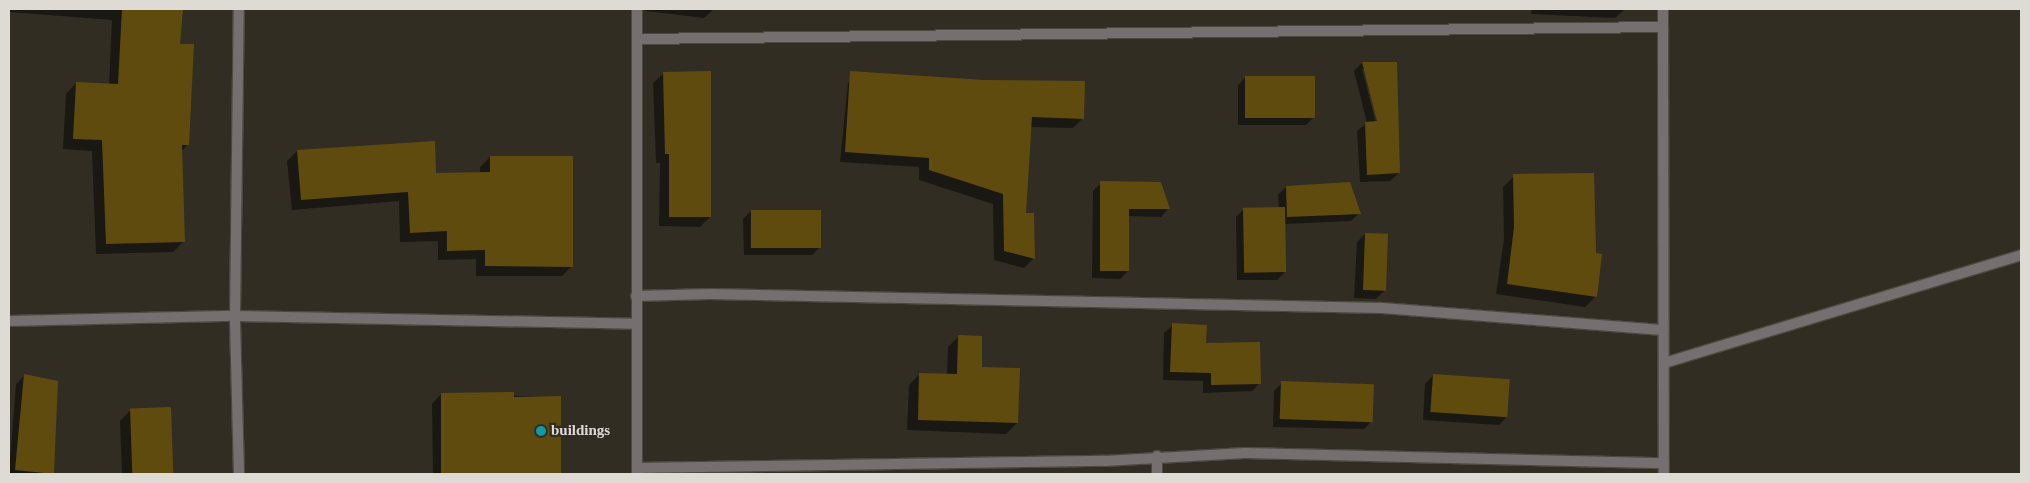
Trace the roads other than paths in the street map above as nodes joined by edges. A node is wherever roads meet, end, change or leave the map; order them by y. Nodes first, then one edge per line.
1 (239, 9) edge
2 (637, 9) edge
3 (1662, 9) edge
4 (1662, 27) junction
5 (637, 39) junction
6 (2021, 255) edge
7 (636, 296) junction
8 (235, 316) junction
9 (9, 321) edge
10 (635, 324) junction
11 (1663, 330) junction
12 (1664, 363) junction
13 (1157, 456) junction
14 (1664, 462) junction
15 (637, 471) edge
16 (239, 474) edge
17 (1157, 474) edge
18 (1664, 474) edge

1 - 8 street
2 - 5 street
3 - 4 street
4 - 5 street
4 - 11 street
5 - 7 street
6 - 12 street
7 - 10 street
7 - 11 street
8 - 9 street
8 - 10 street
8 - 16 street
10 - 15 street
11 - 12 street
12 - 14 street
13 - 14 street
13 - 15 street
13 - 17 street
14 - 18 street

